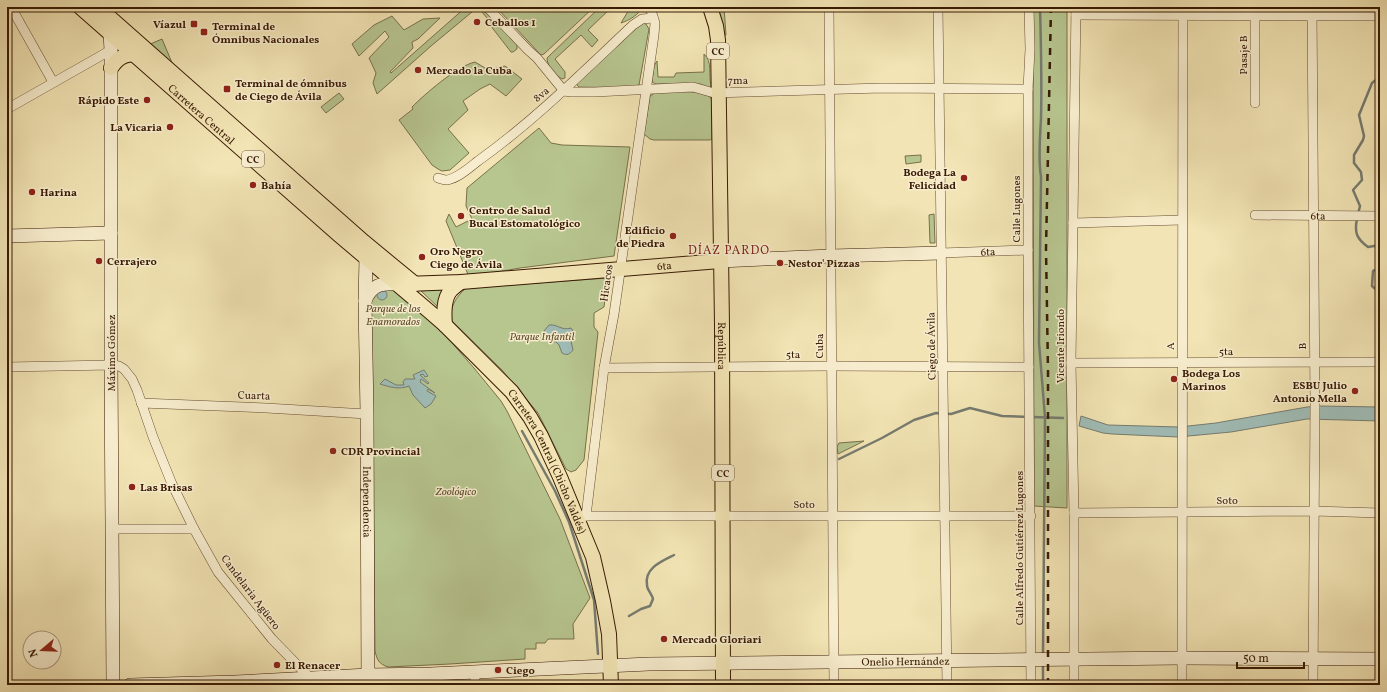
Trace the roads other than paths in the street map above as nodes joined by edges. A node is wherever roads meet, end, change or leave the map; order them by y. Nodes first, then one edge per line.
1 (12, 7) edge
2 (80, 7) edge
3 (98, 7) edge
4 (487, 7) edge
5 (650, 7) edge
6 (710, 7) edge
7 (829, 7) edge
8 (938, 7) edge
9 (1029, 7) edge
10 (1076, 11) edge
11 (1121, 11) edge
12 (1183, 11) edge
13 (1255, 12) edge
14 (1312, 12) edge
15 (1360, 12) edge
16 (1380, 16) edge
17 (653, 18) junction
18 (114, 29) junction
19 (111, 50) junction
20 (134, 54) junction
21 (111, 68) junction
22 (53, 82) junction
23 (939, 88) junction
24 (1028, 89) junction
25 (564, 90) junction
26 (646, 90) junction
27 (830, 90) junction
28 (719, 93) junction
29 (1255, 103) dead end
30 (7, 109) edge
31 (438, 178) dead end
32 (1255, 215) dead end
33 (1313, 215) junction
34 (1380, 216) edge
35 (1182, 220) junction
36 (1073, 223) junction
37 (111, 233) junction
38 (7, 236) edge
39 (1028, 250) junction
40 (941, 253) junction
41 (369, 254) junction
42 (830, 256) junction
43 (720, 261) junction
44 (620, 270) junction
45 (461, 282) junction
46 (397, 284) junction
47 (415, 284) junction
48 (364, 300) junction
49 (445, 325) junction
50 (1314, 362) junction
51 (1380, 362) edge
52 (1072, 363) junction
53 (1182, 363) junction
54 (111, 365) junction
55 (831, 366) junction
56 (943, 366) junction
57 (7, 367) edge
58 (722, 367) junction
59 (1029, 367) junction
60 (604, 368) junction
61 (141, 403) junction
62 (1030, 410) joint
63 (366, 414) junction
64 (1314, 511) junction
65 (1183, 512) junction
66 (1074, 513) junction
67 (1380, 513) edge
68 (581, 516) junction
69 (723, 516) junction
70 (832, 516) junction
71 (945, 516) junction
72 (1031, 516) junction
73 (112, 529) junction
74 (194, 529) junction
75 (1182, 658) junction
76 (1313, 658) junction
77 (1038, 659) junction
78 (1380, 659) edge
79 (1074, 660) junction
80 (947, 661) junction
81 (833, 662) junction
82 (723, 663) junction
83 (611, 665) junction
84 (475, 671) junction
85 (431, 674) junction
86 (328, 678) junction
87 (368, 680) edge
88 (314, 682) edge
89 (235, 684) edge
90 (113, 685) edge
91 (130, 685) edge
92 (344, 685) edge
93 (412, 685) edge
94 (475, 685) edge
95 (611, 685) edge
96 (723, 685) edge
97 (834, 685) edge
98 (947, 685) edge
99 (1031, 685) edge
100 (1074, 685) edge
101 (1182, 685) edge
102 (1313, 685) edge

1 - 22 street
2 - 18 main road, Carretera Central / CC
3 - 18 main road, Carretera Central / CC
4 - 25 street
5 - 17 street, Hicacos
6 - 28 main road, República / CC
7 - 27 street, Cuba
8 - 23 street, Ciego de Ávila
9 - 24 street, Calle Lugones
10 - 11 street
10 - 36 street, Vicente Iriondo
11 - 12 street
12 - 13 street
12 - 35 street, A
13 - 14 street
13 - 29 street, Pasaje B
14 - 15 street
14 - 33 street, B
15 - 16 street
17 - 25 street, 8va
17 - 26 street, Hicacos
18 - 19 street, Máximo Gómez
18 - 20 main road, Carretera Central / CC
18 - 41 main road, Carretera Central / CC
19 - 21 street, Máximo Gómez
19 - 22 street
20 - 21 main road
20 - 41 main road, Carretera Central / CC
21 - 37 street, Máximo Gómez
22 - 30 street
23 - 24 street, 7ma
23 - 27 street, 7ma
23 - 40 street, Ciego de Ávila
24 - 39 street, Calle Lugones
25 - 26 street, 7ma
25 - 31 street, 8va
26 - 28 street, 7ma
26 - 44 street, Hicacos
27 - 28 street, 7ma
27 - 42 street, Cuba
28 - 43 main road, República / CC
32 - 33 street, 6ta
33 - 34 street, 6ta
33 - 50 street, B
35 - 36 street
35 - 53 street, A
36 - 52 street, Vicente Iriondo
37 - 38 street
37 - 54 street, Máximo Gómez
39 - 40 street, 6ta
39 - 59 street, Calle Lugones
40 - 42 street, 6ta
40 - 56 street, Ciego de Ávila
41 - 46 main road, Carretera Central / CC
41 - 47 main road, Carretera Central / CC
41 - 48 street, Independencia
42 - 43 street, 6ta
42 - 55 street, Cuba
43 - 44 main road, 6ta
43 - 58 main road, República / CC
44 - 45 main road, 6ta
44 - 60 street, Hicacos
45 - 47 main road, 6ta
45 - 49 main road
46 - 47 main road, 6ta
46 - 48 street
46 - 49 main road, Carretera Central (Chicho Valdés) / CC
48 - 63 street, Independencia
49 - 68 main road, Carretera Central (Chicho Valdés) / CC
50 - 51 street, 5ta
50 - 53 street, 5ta
50 - 64 street, B
52 - 53 street, 5ta
52 - 66 street, Vicente Iriondo
53 - 65 street, A
54 - 57 street
54 - 61 street, Candelaria Agüero
54 - 73 street, Máximo Gómez
55 - 56 street, 5ta
55 - 58 street, 5ta
55 - 70 street, Cuba
56 - 59 street, 5ta
56 - 71 street, Ciego de Ávila
58 - 60 street, 5ta
58 - 69 main road, República / CC
59 - 62 street, Calle Lugones
60 - 68 street, Hicacos
61 - 63 street, Cuarta
61 - 74 street, Candelaria Agüero
62 - 72 street, Calle Alfredo Gutiérrez Lugones
63 - 87 street, Independencia
64 - 65 street, Soto
64 - 67 street, Soto
64 - 76 street, B
65 - 66 street, Soto
65 - 75 street, A
66 - 79 street, Vicente Iriondo
68 - 69 street, Soto
68 - 83 main road, Carretera Central (Chicho Valdés) / CC
69 - 70 street, Soto
69 - 82 main road, República / CC
70 - 71 street, Soto
70 - 81 street, Cuba
71 - 72 street, Soto
71 - 80 street, Ciego de Ávila
72 - 77 street, Calle Alfredo Gutiérrez Lugones
73 - 74 street
73 - 90 street, Máximo Gómez
74 - 88 street, Candelaria Agüero
75 - 76 street, Onelio Hernández
75 - 79 street, Onelio Hernández
75 - 101 street, A
76 - 78 street, Onelio Hernández
76 - 102 street, B
77 - 79 street, Onelio Hernández
77 - 80 street, Onelio Hernández
77 - 99 street, Calle Alfredo Gutiérrez Lugones
79 - 100 street, Vicente Iriondo
80 - 81 street, Onelio Hernández
80 - 98 street, Ciego de Ávila
81 - 82 street, Onelio Hernández
81 - 97 street, Cuba
82 - 83 street, Onelio Hernández
82 - 96 main road, República / CC
83 - 84 street, Onelio Hernández
83 - 95 main road, Carretera Central (Chicho Valdés) / CC
84 - 85 street, Onelio Hernández
84 - 94 street
85 - 87 street, Onelio Hernández
85 - 93 street, Onelio Hernández
86 - 87 street, Onelio Hernández
86 - 88 street, Onelio Hernández
86 - 92 street
88 - 89 street, Onelio Hernández
89 - 91 street, Onelio Hernández

